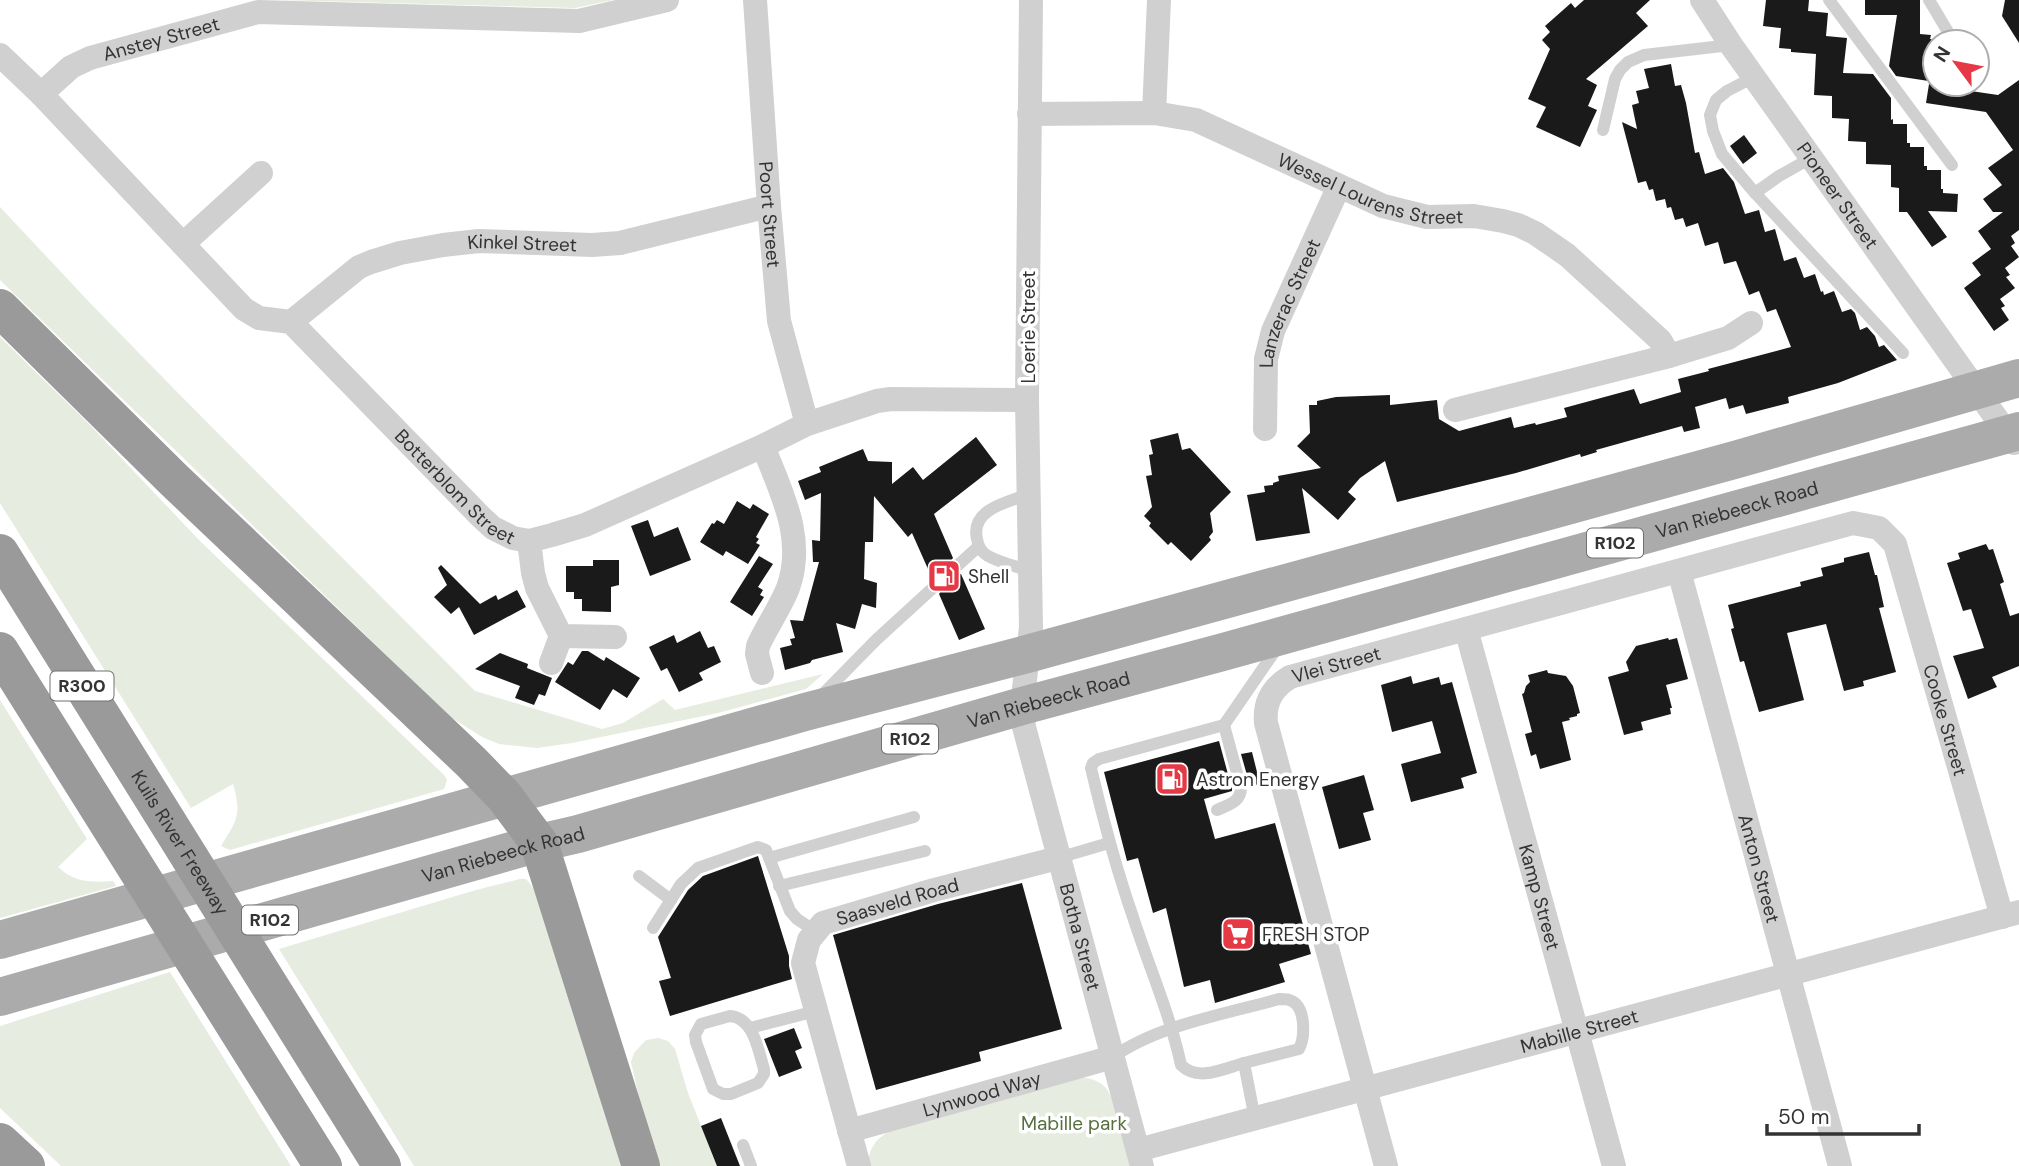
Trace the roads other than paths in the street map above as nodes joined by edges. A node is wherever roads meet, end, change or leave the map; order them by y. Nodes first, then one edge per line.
1 (667, 0) edge
2 (755, 0) edge
3 (1031, 0) edge
4 (1159, 0) edge
5 (1702, 0) edge
6 (1829, 0) edge
7 (1929, 0) edge
8 (1946, 28) edge
9 (1731, 45) junction
10 (0, 55) edge
11 (1754, 77) junction
12 (41, 94) junction
13 (1154, 113) junction
14 (1029, 114) junction
15 (1603, 130) dead end
16 (1811, 158) junction
17 (1952, 165) dead end
18 (261, 173) dead end
19 (1339, 186) junction
20 (1755, 193) junction
21 (769, 206) junction
22 (183, 244) junction
23 (0, 308) edge
24 (291, 322) junction
25 (1751, 323) dead end
26 (1903, 353) dead end
27 (1669, 356) junction
28 (2019, 378) edge
29 (1976, 391) junction
30 (1027, 400) junction
31 (1455, 410) dead end
32 (807, 424) junction
33 (1265, 429) dead end
34 (2015, 438) edge
35 (763, 446) junction
36 (1738, 458) junction
37 (1029, 494) junction
38 (1879, 528) joint
39 (529, 541) junction
40 (978, 547) junction
41 (0, 554) edge
42 (957, 566) dead end
43 (1029, 571) junction
44 (1679, 571) junction
45 (935, 586) dead end
46 (1466, 629) junction
47 (1288, 633) junction
48 (561, 636) junction
49 (615, 637) dead end
50 (0, 651) edge
51 (1027, 654) junction
52 (551, 663) dead end
53 (762, 673) dead end
54 (1022, 706) junction
55 (805, 712) junction
56 (1224, 725) junction
57 (504, 796) junction
58 (1217, 810) dead end
59 (914, 817) dead end
60 (540, 843) junction
61 (1109, 843) junction
62 (925, 851) dead end
63 (769, 858) junction
64 (1058, 858) junction
65 (639, 876) dead end
66 (779, 886) junction
67 (671, 900) junction
68 (2010, 914) edge
69 (653, 928) dead end
70 (815, 931) junction
71 (0, 940) edge
72 (1788, 974) junction
73 (0, 997) edge
74 (816, 1011) junction
75 (750, 1028) junction
76 (1173, 1029) junction
77 (1577, 1032) junction
78 (1113, 1057) junction
79 (1244, 1063) junction
80 (1365, 1089) junction
81 (1255, 1119) junction
82 (849, 1131) junction
83 (0, 1142) edge
84 (743, 1146) dead end
85 (1140, 1158) edge
86 (26, 1166) edge
87 (323, 1166) edge
88 (382, 1166) edge
89 (641, 1166) edge
90 (751, 1166) edge
91 (859, 1166) edge
92 (1386, 1166) edge
93 (1614, 1166) edge
94 (1840, 1166) edge

1 - 12 street, Anstey Street
2 - 21 street, Poort Street
3 - 14 street, Loerie Street
4 - 13 street
5 - 9 street, Pioneer Street
6 - 17 lane
7 - 8 lane
9 - 11 street, Pioneer Street
9 - 15 lane
10 - 12 street
11 - 16 street, Pioneer Street
11 - 20 lane
12 - 22 street
13 - 14 street, Wessel Lourens Street
13 - 19 street, Wessel Lourens Street
14 - 30 street, Loerie Street
16 - 20 lane
16 - 29 street, Pioneer Street
18 - 22 street
19 - 27 street, Wessel Lourens Street
19 - 33 street, Lanzerac Street
20 - 26 lane
21 - 24 street, Kinkel Street
21 - 32 street, Poort Street
22 - 24 street
23 - 57 highway
24 - 39 street, Botterblom Street
25 - 27 street
27 - 31 street
28 - 29 main road, R102
29 - 34 street, Pioneer Street
29 - 36 main road, R102
30 - 32 street, Botterblom Street
30 - 37 street, Loerie Street
32 - 35 street, Botterblom Street
34 - 36 main road
34 - 47 main road, Van Riebeeck Road / R102
35 - 39 street, Botterblom Street
35 - 53 street
36 - 51 main road, R102
37 - 40 lane
37 - 43 street, Loerie Street
38 - 44 street, Vlei Street
38 - 68 street, Cooke Street
39 - 48 street
40 - 42 lane
40 - 43 lane
41 - 88 highway, Kuils River Freeway / R300
43 - 51 street, Loerie Street
44 - 46 street, Vlei Street
44 - 72 street, Anton Street
45 - 55 lane
46 - 77 street, Kamp Street
46 - 80 street, Vlei Street
47 - 54 main road, Van Riebeeck Road / R102
47 - 56 lane
48 - 49 street
48 - 52 street
50 - 87 highway, R300
51 - 54 street, Botha Street
51 - 55 main road, R102
54 - 60 main road, Van Riebeeck Road / R102
54 - 64 street, Botha Street
55 - 57 main road, R102
56 - 58 lane
56 - 61 lane
57 - 60 highway
57 - 71 main road, R102
59 - 63 lane
60 - 73 main road, Van Riebeeck Road / R102
60 - 89 highway
61 - 64 lane
61 - 76 lane
62 - 66 lane
63 - 66 lane
63 - 67 lane
64 - 70 street, Saasveld Road
64 - 78 street, Botha Street
65 - 67 lane
66 - 70 lane
67 - 69 lane
68 - 72 street, Mabille Street
70 - 74 street, Saasveld Road
72 - 77 street, Mabille Street
72 - 94 street, Anton Street
74 - 75 lane
74 - 82 street, Saasveld Road
75 - 75 lane
76 - 78 lane
76 - 79 lane
76 - 79 lane
77 - 80 street, Mabille Street
77 - 93 street, Kamp Street
78 - 82 street, Lynwood Way
78 - 85 street, Botha Street
79 - 81 lane
80 - 81 street, Mabille Street
80 - 92 street, Vlei Street
81 - 85 street, Mabille Street
82 - 91 street, Saasveld Road
83 - 86 highway
84 - 90 lane

